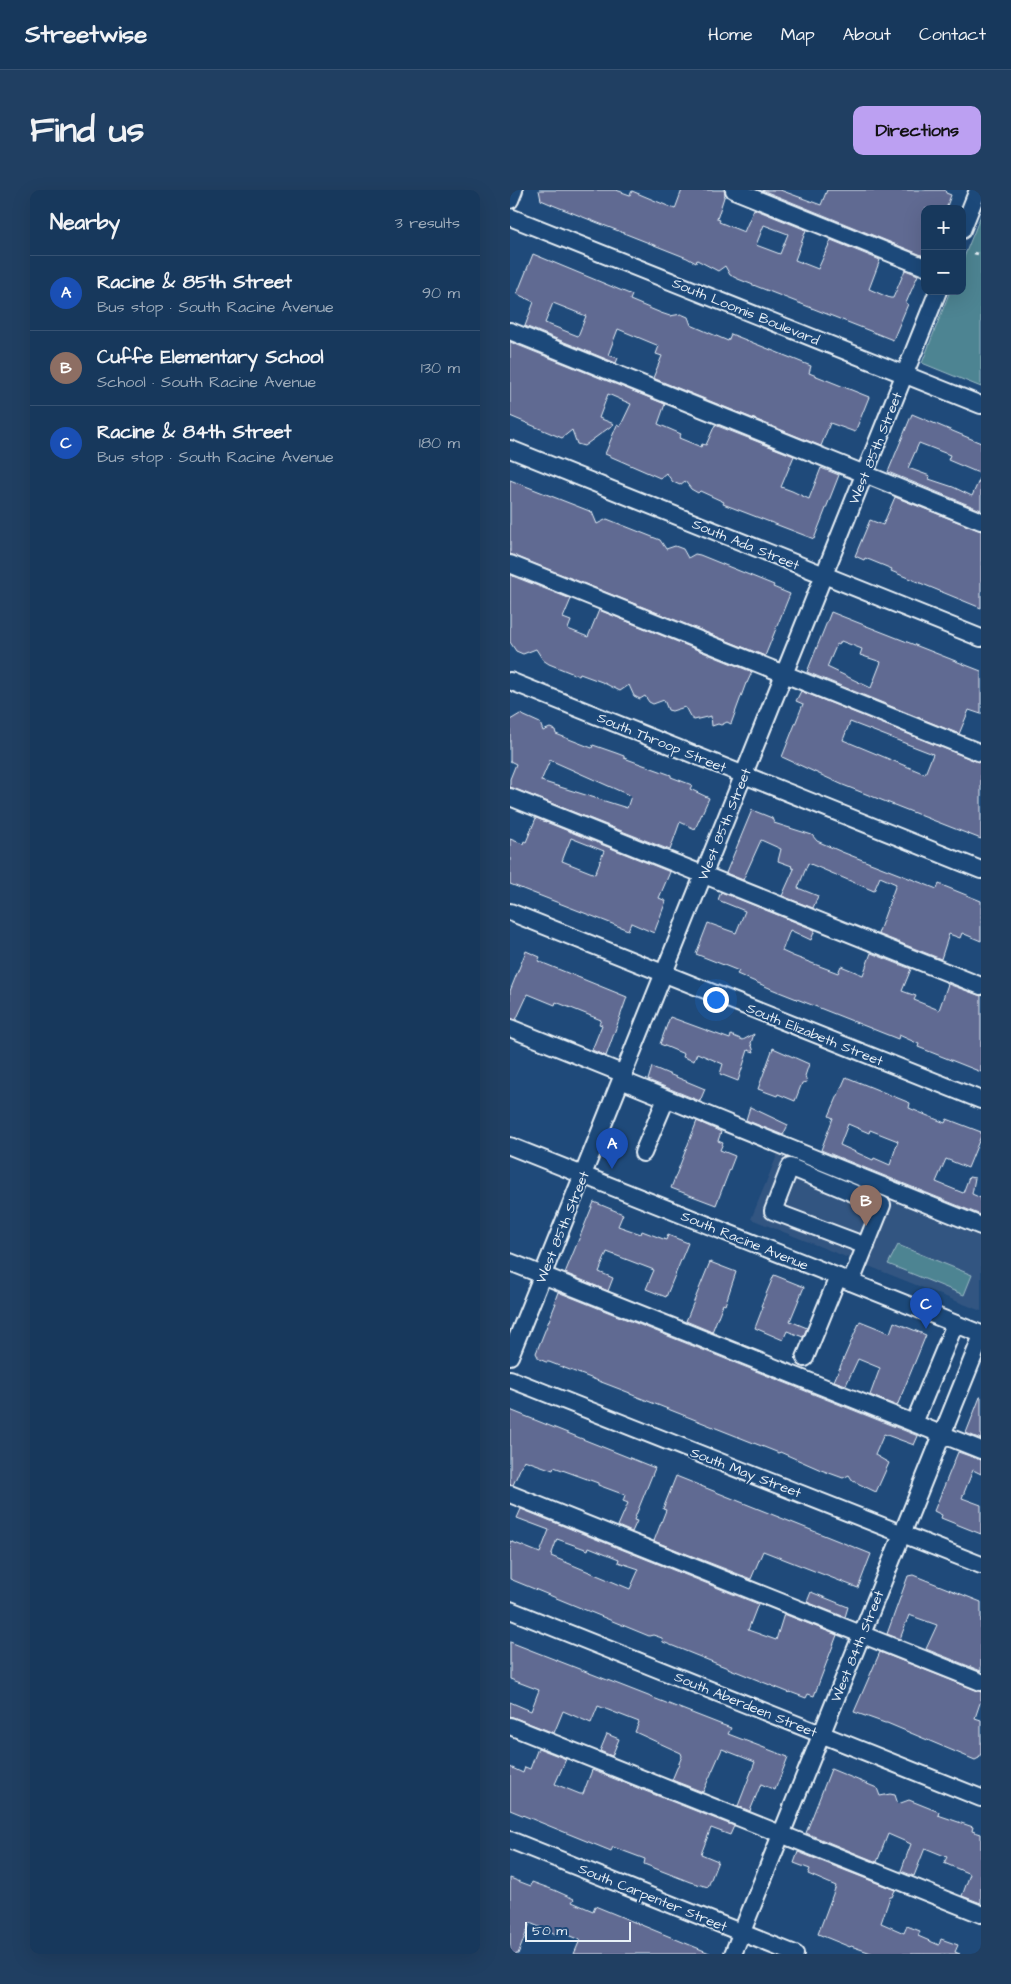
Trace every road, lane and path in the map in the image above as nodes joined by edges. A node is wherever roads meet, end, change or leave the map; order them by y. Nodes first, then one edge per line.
1 (514, 190) edge
2 (734, 190) edge
3 (978, 190) edge
4 (510, 200) edge
5 (510, 217) edge
6 (966, 220) edge
7 (974, 253) dead end
8 (981, 255) edge
9 (921, 265) edge
10 (936, 295) edge
11 (510, 331) edge
12 (904, 374) junction
13 (981, 405) edge
14 (510, 449) edge
15 (864, 474) junction
16 (981, 521) edge
17 (510, 564) edge
18 (823, 575) junction
19 (981, 638) edge
20 (784, 674) junction
21 (510, 681) edge
22 (981, 753) edge
23 (744, 775) junction
24 (510, 796) edge
25 (981, 870) edge
26 (704, 875) junction
27 (510, 912) edge
28 (664, 973) junction
29 (981, 986) edge
30 (510, 1028) edge
31 (622, 1077) junction
32 (666, 1099) junction
33 (981, 1100) edge
34 (510, 1146) edge
35 (643, 1154) dead end
36 (582, 1175) junction
37 (981, 1226) edge
38 (866, 1246) junction
39 (510, 1262) edge
40 (542, 1275) junction
41 (845, 1280) junction
42 (955, 1324) junction
43 (981, 1334) edge
44 (981, 1338) edge
45 (510, 1356) edge
46 (805, 1358) dead end
47 (510, 1380) edge
48 (914, 1423) junction
49 (942, 1434) junction
50 (981, 1450) edge
51 (510, 1494) edge
52 (902, 1533) junction
53 (981, 1565) edge
54 (510, 1610) edge
55 (862, 1634) junction
56 (981, 1682) edge
57 (510, 1726) edge
58 (821, 1734) junction
59 (981, 1798) edge
60 (781, 1834) junction
61 (510, 1840) edge
62 (981, 1914) edge
63 (741, 1932) junction
64 (733, 1954) edge
65 (796, 1954) edge

1 - 4 street
2 - 9 street
3 - 6 street
5 - 12 street, South Loomis Boulevard
7 - 8 path
10 - 12 street, West 85th Street
11 - 15 street
12 - 13 street, South Loomis Boulevard
12 - 15 street, West 85th Street
14 - 18 street, South Ada Street
15 - 16 street
15 - 18 street, West 85th Street
17 - 20 street
18 - 19 street, South Ada Street
18 - 20 street, West 85th Street
20 - 22 street
20 - 23 street, West 85th Street
21 - 23 street, South Throop Street
23 - 25 street, South Throop Street
23 - 26 street, West 85th Street
24 - 26 street
26 - 28 street, West 85th Street
26 - 29 street
27 - 28 street, South Elizabeth Street
28 - 31 street, West 85th Street
28 - 33 street, South Elizabeth Street
30 - 31 street
31 - 32 street
31 - 36 street, West 85th Street
32 - 35 street
32 - 37 street
34 - 36 street, South Racine Avenue
36 - 40 street, West 85th Street
36 - 41 street, South Racine Avenue
38 - 38 street
38 - 41 street
39 - 40 street
40 - 45 street, West 85th Street
40 - 48 street
41 - 42 street, South Racine Avenue
41 - 46 street
42 - 43 street, South Racine Avenue
42 - 48 street
44 - 49 street, West 84th Street
47 - 52 street, South May Street
48 - 49 street
49 - 50 street
49 - 52 street, West 84th Street
51 - 55 street
52 - 53 street, South May Street
52 - 55 street, West 84th Street
54 - 58 street, South Aberdeen Street
55 - 56 street
55 - 58 street, West 84th Street
57 - 60 street
58 - 59 street, South Aberdeen Street
58 - 60 street, West 84th Street
60 - 62 street
60 - 63 street, West 84th Street
61 - 63 street, South Carpenter Street
63 - 64 street, West 84th Street
63 - 65 street, South Carpenter Street

